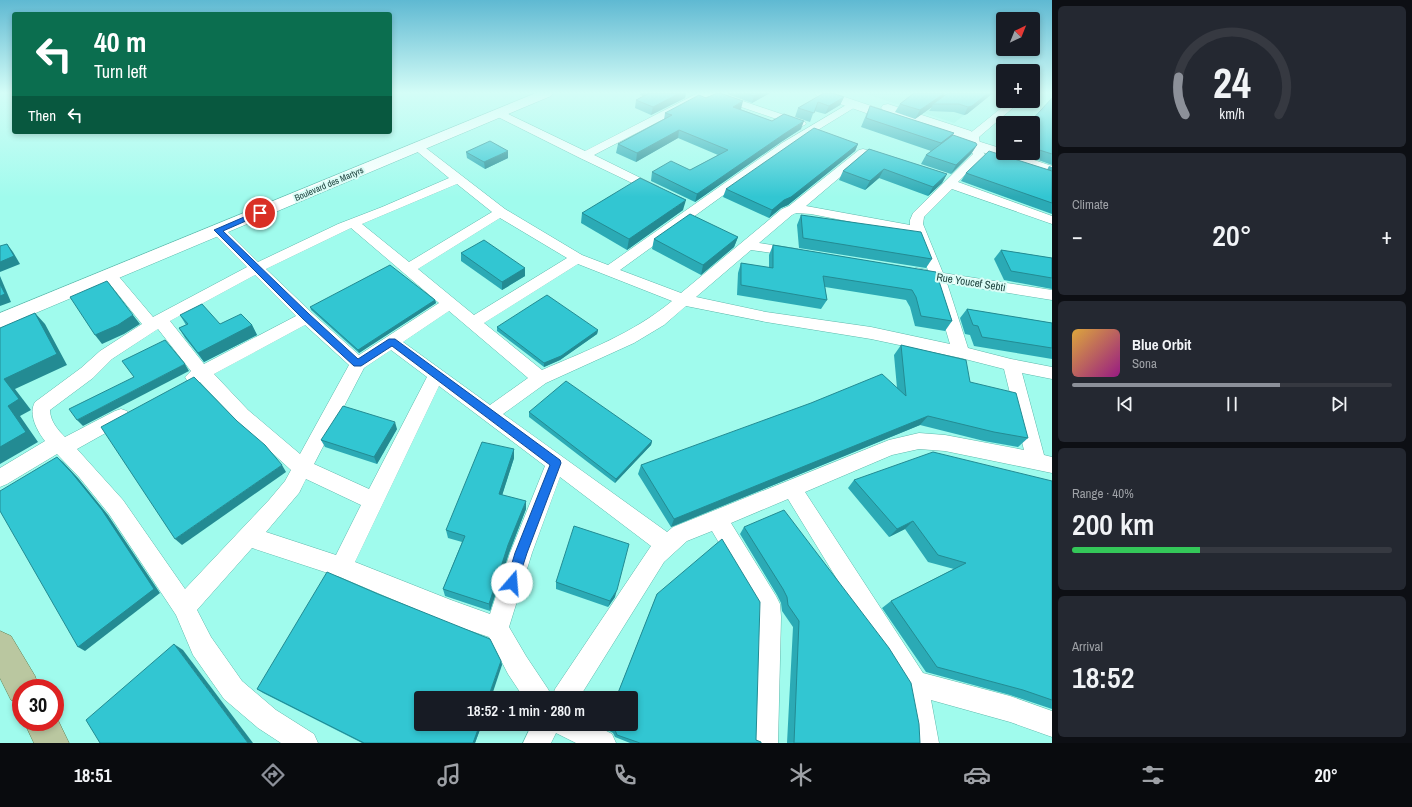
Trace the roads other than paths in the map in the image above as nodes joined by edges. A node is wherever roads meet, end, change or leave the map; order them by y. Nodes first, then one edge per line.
1 (442, 128) edge
2 (463, 128) edge
3 (527, 128) edge
4 (638, 128) edge
5 (813, 128) edge
6 (930, 128) edge
7 (937, 128) edge
8 (988, 128) edge
9 (974, 141) junction
10 (996, 145) edge
11 (418, 147) junction
12 (584, 156) junction
13 (1040, 159) edge
14 (1052, 163) edge
15 (902, 164) edge
16 (1052, 171) edge
17 (939, 176) edge
18 (459, 178) junction
19 (952, 182) junction
20 (667, 195) edge
21 (681, 202) edge
22 (695, 209) junction
23 (794, 209) junction
24 (500, 212) junction
25 (1052, 220) edge
26 (354, 224) junction
27 (218, 230) junction
28 (918, 231) junction
29 (748, 245) junction
30 (803, 254) edge
31 (576, 258) junction
32 (257, 268) junction
33 (410, 268) junction
34 (610, 270) junction
35 (905, 271) edge
36 (110, 275) junction
37 (936, 277) junction
38 (1052, 295) edge
39 (684, 300) junction
40 (450, 303) junction
41 (0, 309) edge
42 (306, 316) junction
43 (0, 321) edge
44 (474, 322) junction
45 (156, 323) junction
46 (392, 342) junction
47 (961, 352) junction
48 (358, 364) junction
49 (1010, 365) junction
50 (202, 373) junction
51 (1052, 373) edge
52 (436, 375) junction
53 (540, 378) junction
54 (182, 384) edge
55 (133, 410) edge
56 (489, 415) junction
57 (60, 445) junction
58 (556, 463) junction
59 (1044, 463) edge
60 (302, 468) junction
61 (0, 478) edge
62 (792, 488) junction
63 (374, 501) junction
64 (717, 519) junction
65 (249, 537) junction
66 (667, 545) junction
67 (341, 567) junction
68 (184, 608) junction
69 (497, 628) junction
70 (0, 647) edge
71 (18, 679) edge
72 (915, 683) junction
73 (534, 691) edge
74 (569, 691) edge
75 (1052, 724) edge
76 (46, 731) edge
77 (543, 731) edge
78 (580, 731) edge
79 (52, 743) edge
80 (305, 743) edge
81 (536, 743) edge
82 (603, 743) edge
83 (765, 743) edge
84 (926, 743) edge

1 - 41 street, Boulevard des Martyrs
2 - 11 street, Boulevard des Martyrs
3 - 12 street
4 - 12 street
5 - 22 street
6 - 9 street
7 - 9 street
8 - 9 street
9 - 10 street
9 - 16 street
9 - 19 street
11 - 18 street
11 - 27 street, Boulevard des Martyrs
12 - 20 street
13 - 14 street
15 - 23 street
17 - 19 street
18 - 24 street
18 - 26 street
19 - 25 street
19 - 28 street
21 - 22 street
22 - 34 street
23 - 28 street
23 - 29 street
24 - 31 street
24 - 33 street
26 - 32 street
26 - 33 street
27 - 32 street
27 - 36 street, Boulevard des Martyrs
28 - 37 street
29 - 30 street
29 - 39 street
31 - 34 street
31 - 44 street
32 - 42 street
32 - 45 street
33 - 40 street
34 - 39 street
35 - 37 street, Rue Youcef Sebti
36 - 43 street, Boulevard des Martyrs
36 - 45 street
37 - 38 street, Rue Youcef Sebti
37 - 47 street
39 - 47 street
39 - 53 street
40 - 44 street
40 - 46 street
42 - 48 street
42 - 50 street
44 - 53 street
45 - 50 street
45 - 57 street
46 - 48 street
46 - 52 street
47 - 49 street
48 - 60 street
49 - 51 street
49 - 59 street
50 - 54 street
50 - 60 street
52 - 56 street
52 - 63 street
53 - 56 street
55 - 57 street
56 - 58 street
57 - 61 street
57 - 68 street
58 - 66 street
58 - 69 street
59 - 62 street
60 - 63 street
60 - 65 street
62 - 64 street
62 - 72 street
63 - 67 street
64 - 66 street
64 - 83 street
65 - 67 street
65 - 68 street
66 - 74 street
67 - 69 street
68 - 80 street
69 - 73 street
70 - 71 main road
72 - 75 street
72 - 84 street
76 - 79 main road
77 - 81 street
78 - 82 street

